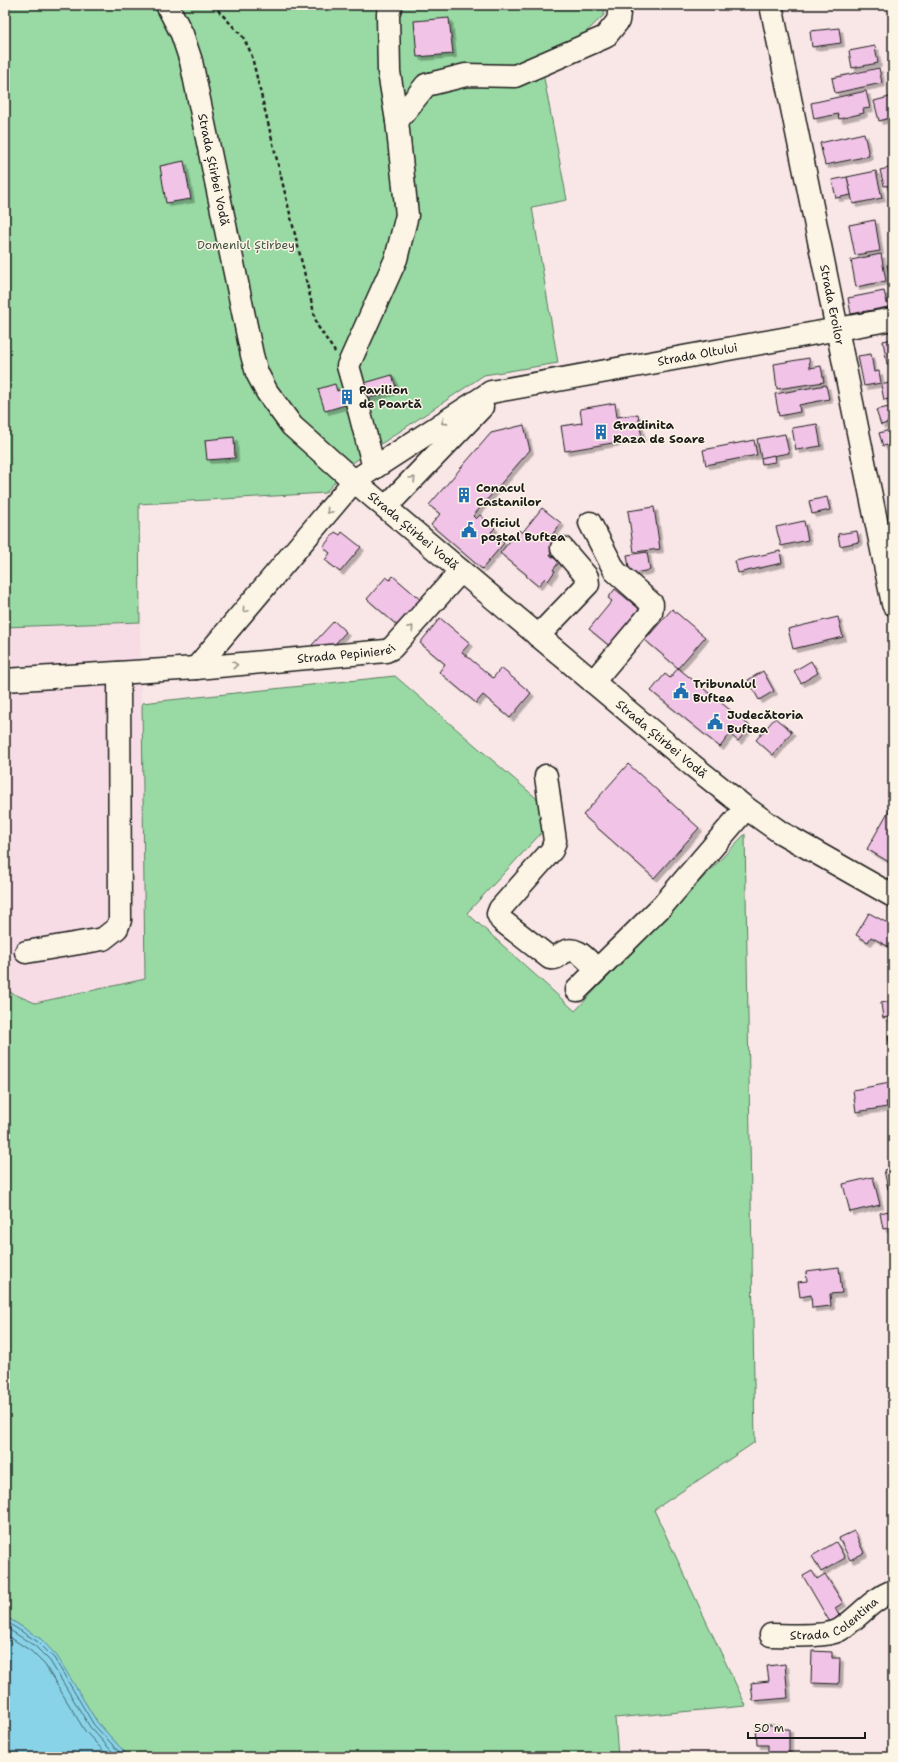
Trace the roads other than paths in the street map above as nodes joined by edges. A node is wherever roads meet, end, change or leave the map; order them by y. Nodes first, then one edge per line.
1 (167, 5) edge
2 (390, 5) edge
3 (620, 5) edge
4 (771, 5) edge
5 (397, 121) junction
6 (893, 319) edge
7 (838, 330) junction
8 (502, 389) junction
9 (374, 468) junction
10 (354, 481) junction
11 (386, 507) junction
12 (590, 523) dead end
13 (562, 548) dead end
14 (461, 571) junction
15 (893, 604) edge
16 (538, 636) junction
17 (196, 668) junction
18 (119, 673) junction
19 (5, 680) edge
20 (593, 682) junction
21 (546, 776) dead end
22 (746, 808) junction
23 (893, 896) edge
24 (26, 952) dead end
25 (597, 970) junction
26 (577, 990) dead end
27 (893, 1591) edge
28 (771, 1635) dead end

1 - 10 street, Strada Știrbei Vodă
2 - 5 street
3 - 5 street
4 - 7 street, Strada Eroilor
5 - 9 street
6 - 7 street, Strada Oltului
7 - 8 street, Strada Oltului
7 - 15 street, Strada Eroilor
8 -> 9 street, Strada Oltului
11 -> 8 street
9 - 10 street, Strada Oltului
10 - 11 street, Strada Știrbei Vodă
10 -> 17 street
11 - 14 street, Strada Știrbei Vodă
12 - 20 street
13 - 16 street
14 - 16 street, Strada Știrbei Vodă
17 -> 14 street, Strada Pepinierei
16 - 20 street, Strada Știrbei Vodă
17 - 18 street, Strada Pepinierei
18 - 19 street, Strada Pepinierei
18 - 24 street
20 - 22 street, Strada Știrbei Vodă
21 - 25 street
22 - 23 street, Strada Știrbei Vodă
22 - 25 street
25 - 26 street
27 - 28 street, Strada Colentina

